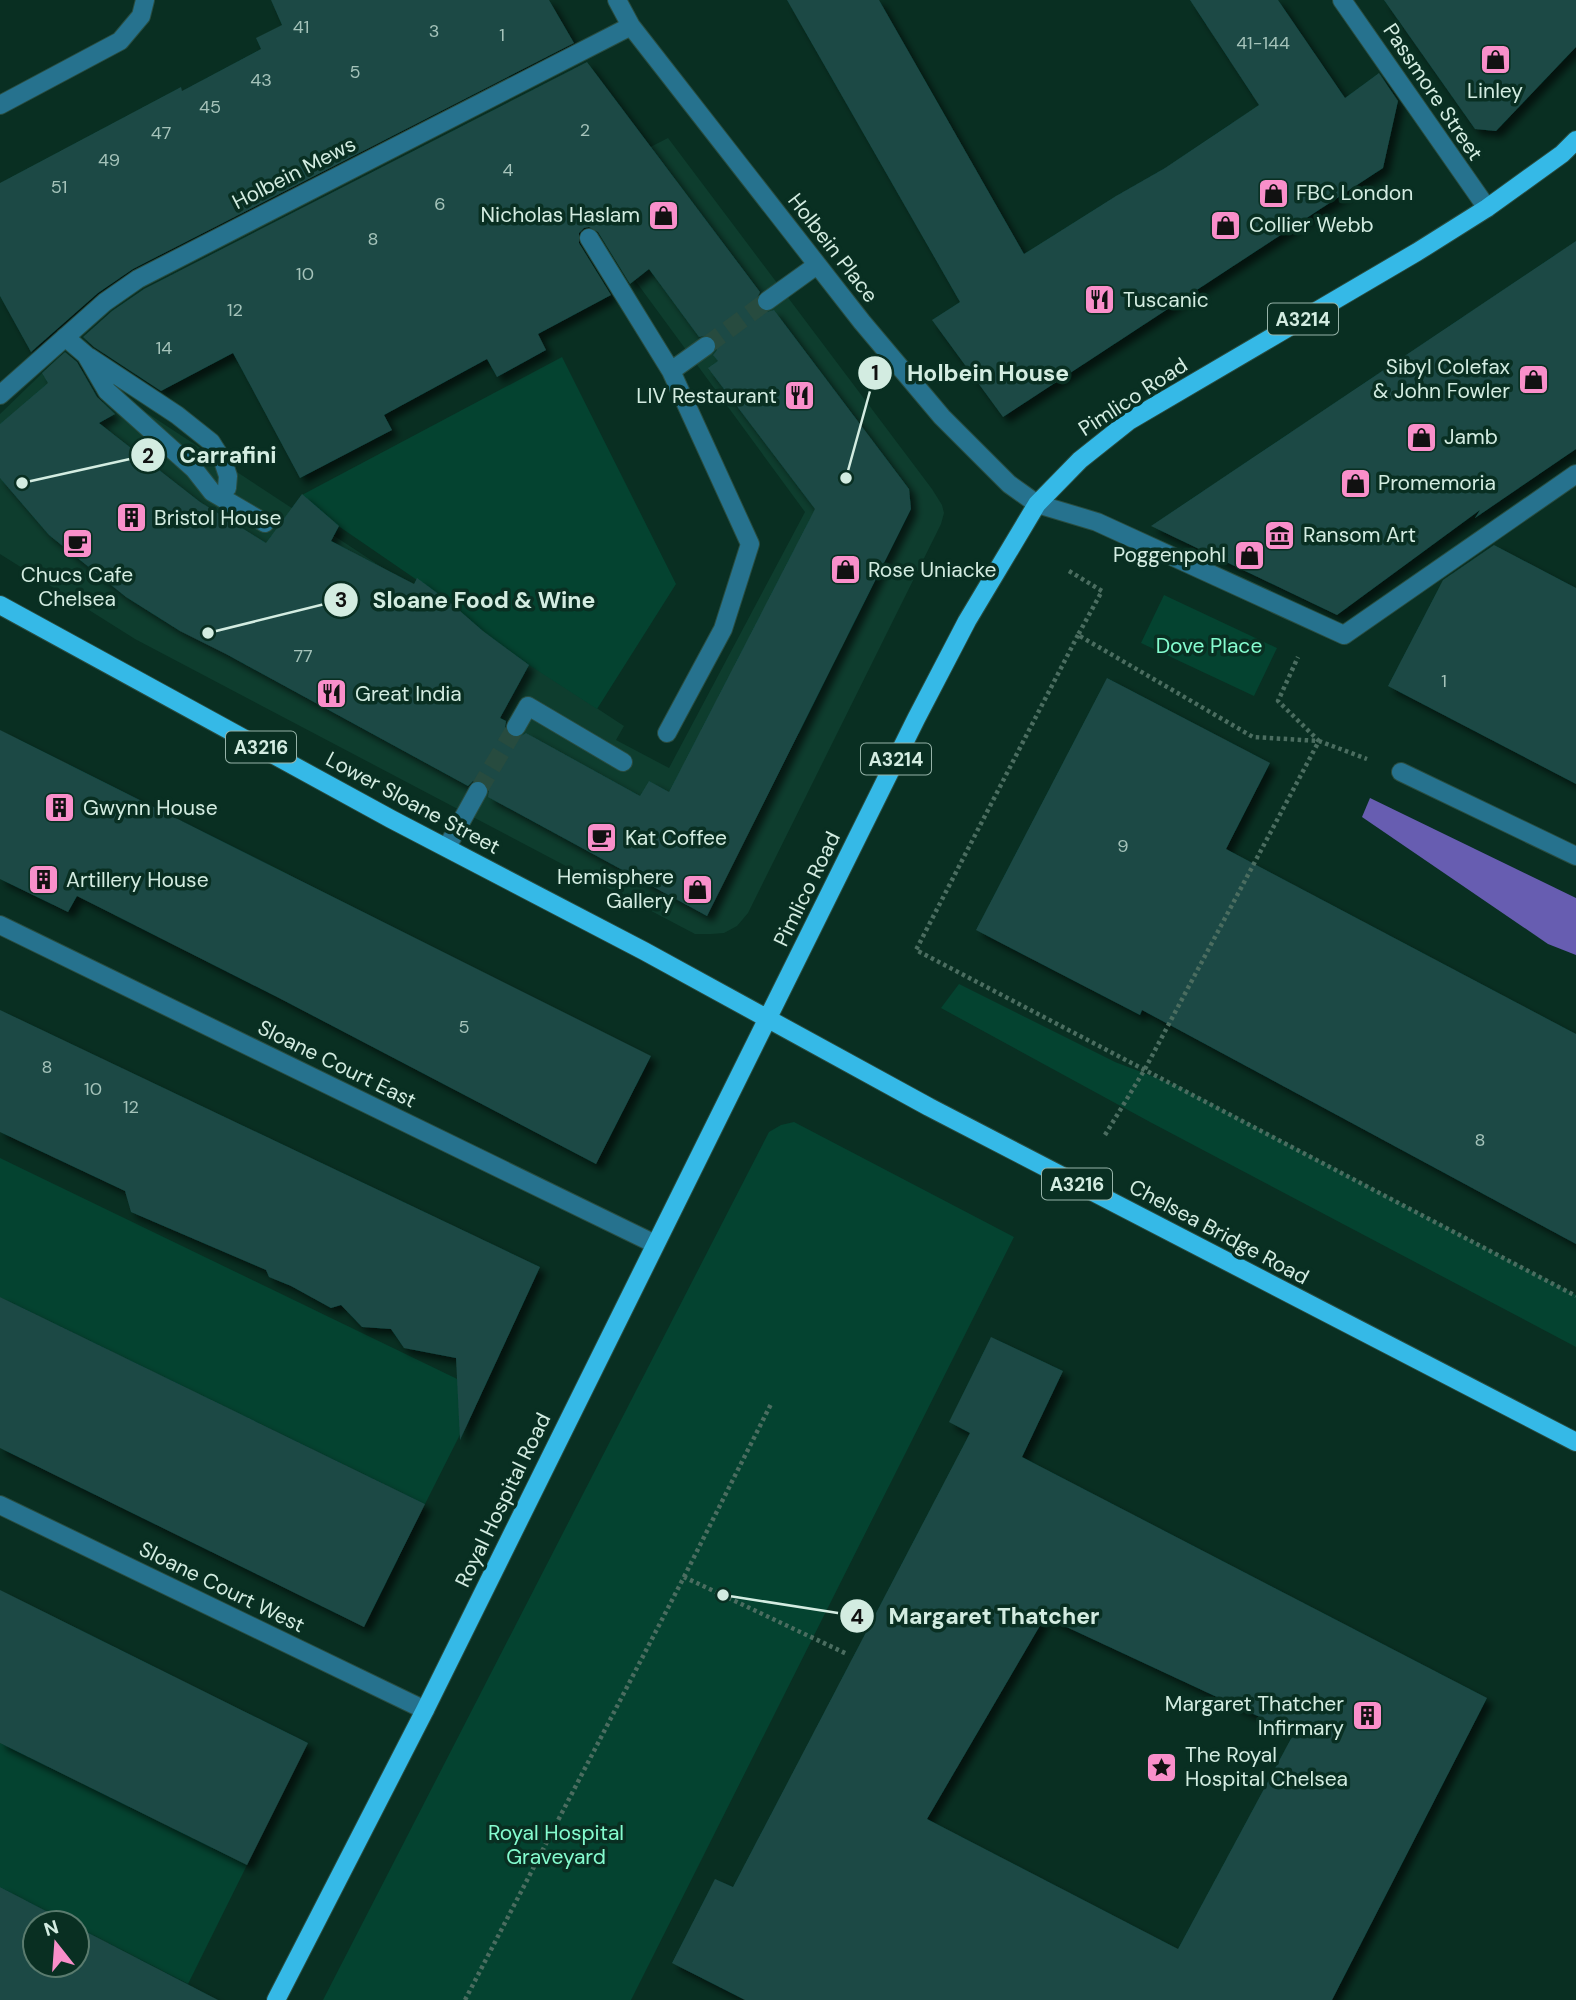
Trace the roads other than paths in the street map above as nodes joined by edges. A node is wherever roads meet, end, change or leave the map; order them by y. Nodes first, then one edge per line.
1 (145, 0) edge
2 (617, 0) edge
3 (1342, 0) edge
4 (631, 26) junction
5 (0, 106) edge
6 (1576, 140) edge
7 (1487, 208) junction
8 (589, 238) dead end
9 (817, 265) junction
10 (767, 301) tunnel mouth
11 (65, 337) junction
12 (706, 345) tunnel mouth
13 (86, 355) junction
14 (671, 371) junction
15 (0, 396) edge
16 (1576, 474) edge
17 (227, 488) dead end
18 (1037, 504) junction
19 (265, 523) dead end
20 (0, 605) edge
21 (516, 727) tunnel mouth
22 (667, 733) dead end
23 (623, 762) dead end
24 (1401, 772) road end
25 (478, 791) tunnel mouth
26 (447, 846) junction
27 (1576, 856) edge
28 (0, 925) edge
29 (768, 1020) junction
30 (655, 1244) junction
31 (1576, 1442) edge
32 (0, 1505) edge
33 (425, 1710) junction
34 (276, 2000) edge

1 - 5 street
2 - 4 street, Holbein Place
3 - 7 street, Passmore Street
4 - 9 street, Holbein Place
4 - 11 street, Holbein Mews
6 - 7 main road, Pimlico Road / A3214
7 - 18 main road, Pimlico Road / A3214
8 - 14 street
9 - 10 street
9 - 18 street, Holbein Place
11 - 13 street
11 - 15 street, Holbein Mews
12 - 14 street
13 - 17 street
13 - 19 street
14 - 22 street
16 - 18 street, Holbein Place
18 - 29 main road, Pimlico Road / A3214
20 - 26 main road, Lower Sloane Street / A3216
21 - 23 street
24 - 27 street
25 - 26 street
26 - 29 main road, Lower Sloane Street / A3216
28 - 30 street, Sloane Court East
29 - 30 main road, Royal Hospital Road
29 - 31 main road, Chelsea Bridge Road / A3216
30 - 33 main road, Royal Hospital Road
32 - 33 street, Sloane Court West
33 - 34 main road, Royal Hospital Road

